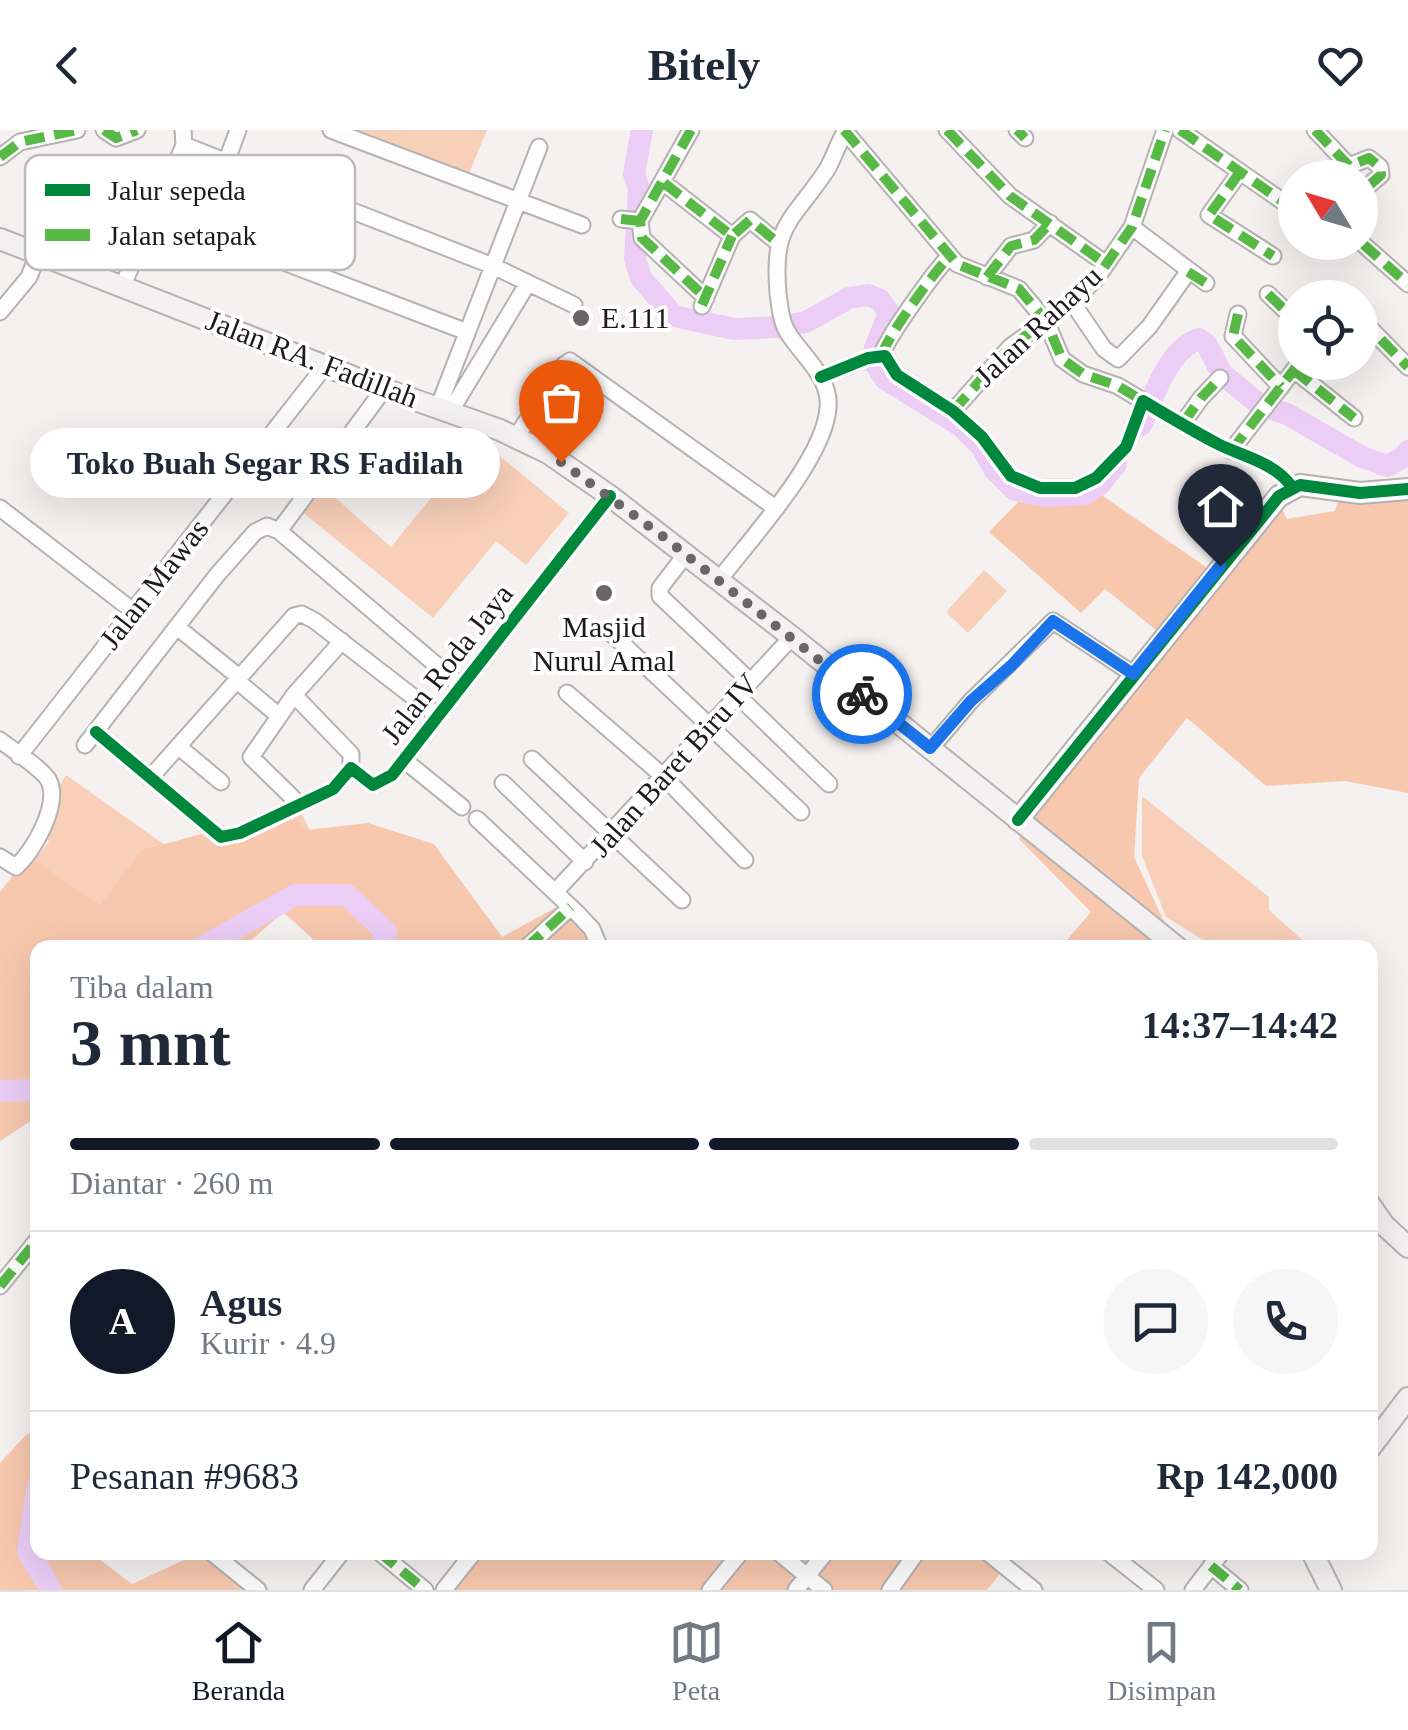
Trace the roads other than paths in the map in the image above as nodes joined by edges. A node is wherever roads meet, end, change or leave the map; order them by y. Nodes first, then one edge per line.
1 (77, 130) edge
2 (104, 130) edge
3 (137, 130) edge
4 (238, 130) edge
5 (330, 130) edge
6 (691, 130) edge
7 (845, 130) edge
8 (947, 130) edge
9 (1165, 130) edge
10 (1180, 130) edge
11 (1315, 130) edge
12 (183, 138) edge
13 (539, 147) dead end
14 (1, 153) edge
15 (216, 155) edge
16 (228, 155) edge
17 (1343, 160) edge
18 (1240, 172) junction
19 (664, 183) junction
20 (1278, 198) edge
21 (518, 200) junction
22 (355, 211) edge
23 (1050, 223) junction
24 (582, 225) dead end
25 (1132, 227) junction
26 (732, 236) junction
27 (0, 238) edge
28 (777, 242) junction
29 (25, 249) edge
30 (950, 256) junction
31 (1272, 256) dead end
32 (1378, 258) edge
33 (1106, 264) junction
34 (493, 266) junction
35 (32, 270) edge
36 (82, 270) edge
37 (130, 270) edge
38 (303, 270) edge
39 (1188, 272) junction
40 (987, 277) junction
41 (528, 283) junction
42 (1206, 283) dead end
43 (1408, 284) edge
44 (124, 285) junction
45 (1268, 294) dead end
46 (1072, 302) junction
47 (1278, 304) edge
48 (574, 305) dead end
49 (0, 312) edge
50 (1238, 314) dead end
51 (1046, 321) junction
52 (468, 332) junction
53 (1378, 336) edge
54 (876, 356) junction
55 (325, 366) junction
56 (1408, 367) edge
57 (821, 377) junction
58 (1220, 378) dead end
59 (1286, 380) edge
60 (1312, 380) edge
61 (1281, 387) junction
62 (384, 388) junction
63 (1147, 403) junction
64 (444, 410) junction
65 (953, 411) junction
66 (1354, 418) dead end
67 (1183, 424) junction
68 (516, 437) junction
69 (1232, 451) junction
70 (1292, 487) junction
71 (1408, 489) edge
72 (610, 496) junction
73 (774, 506) junction
74 (0, 508) edge
75 (279, 531) junction
76 (686, 554) junction
77 (719, 580) junction
78 (133, 611) junction
79 (177, 627) junction
80 (612, 634) dead end
81 (792, 637) junction
82 (342, 641) junction
83 (1133, 674) junction
84 (238, 678) junction
85 (750, 681) junction
86 (462, 686) junction
87 (567, 692) dead end
88 (294, 695) junction
89 (737, 695) junction
90 (279, 716) junction
91 (438, 716) junction
92 (709, 726) junction
93 (0, 740) edge
94 (179, 747) junction
95 (930, 748) junction
96 (19, 756) junction
97 (532, 759) dead end
98 (404, 760) junction
99 (351, 768) junction
100 (663, 776) junction
101 (150, 778) junction
102 (221, 782) dead end
103 (502, 783) dead end
104 (829, 784) dead end
105 (299, 804) junction
106 (462, 807) dead end
107 (801, 812) dead end
108 (477, 820) dead end
109 (1018, 820) junction
110 (612, 834) junction
111 (0, 857) edge
112 (745, 860) dead end
113 (585, 862) junction
114 (555, 892) junction
115 (682, 900) dead end
116 (571, 907) junction
117 (535, 940) edge
118 (597, 940) edge
119 (1168, 940) edge
120 (1378, 1216) edge
121 (1408, 1247) edge
122 (30, 1248) edge
123 (2, 1280) edge
124 (1408, 1398) edge
125 (1378, 1437) edge
126 (221, 1560) edge
127 (336, 1560) edge
128 (389, 1560) edge
129 (468, 1560) edge
130 (734, 1560) edge
131 (788, 1560) edge
132 (820, 1560) edge
133 (911, 1560) edge
134 (997, 1560) edge
135 (1118, 1560) edge
136 (1216, 1560) edge
137 (1218, 1560) edge
138 (1316, 1560) edge
139 (807, 1576) junction
140 (258, 1590) edge
141 (312, 1590) edge
142 (425, 1590) edge
143 (444, 1590) edge
144 (710, 1590) edge
145 (796, 1590) edge
146 (824, 1590) edge
147 (890, 1590) edge
148 (1034, 1590) edge
149 (1156, 1590) edge
150 (1193, 1590) edge
151 (1240, 1590) edge
152 (1331, 1590) edge

1 - 14 street
2 - 3 street
4 - 16 street
5 - 21 street
6 - 19 street
7 - 28 street
7 - 30 street
8 - 23 street
9 - 25 street, Jalan Rahayu
10 - 18 street
11 - 17 street
12 - 15 street
13 - 21 street
18 - 20 street
18 - 31 street
19 - 26 street
19 - 26 street
21 - 24 street
21 - 34 street
22 - 34 street
23 - 33 street
23 - 40 street
25 - 33 street, Jalan Rahayu
25 - 39 street
26 - 28 street
27 - 29 main road, Jalan RA. Fadillah
28 - 57 street
30 - 40 street
30 - 54 street
32 - 43 street
33 - 46 street, Jalan Rahayu
34 - 41 street
34 - 52 street
35 - 49 street
36 - 44 main road, Jalan RA. Fadillah
37 - 44 street
38 - 52 street
39 - 42 street
39 - 46 street
40 - 51 street
41 - 48 street
41 - 64 street
44 - 55 main road, Jalan RA. Fadillah
45 - 47 street
46 - 51 street, Jalan Rahayu
50 - 61 street
51 - 63 street
51 - 65 street, Jalan Rahayu
52 - 64 street
53 - 56 street
54 - 57 street
54 - 65 street
55 - 62 main road, Jalan RA. Fadillah
55 - 78 street, Jalan Mawas
57 - 73 street
58 - 67 street
59 - 61 street
60 - 66 street
61 - 69 street
62 - 64 main road, Jalan RA. Fadillah
62 - 75 street
63 - 65 street
63 - 67 street
64 - 68 main road, Jalan RA. Fadillah
67 - 69 street
68 - 72 main road, Jalan RA. Fadillah
68 - 73 street
69 - 70 street
70 - 71 main road
70 - 83 main road
72 - 76 main road, Jalan RA. Fadillah
72 - 86 street, Jalan Roda Jaya
73 - 77 street
74 - 78 street
75 - 79 street
75 - 86 street
76 - 77 main road, Jalan RA. Fadillah
76 - 85 street
77 - 81 main road, Jalan RA. Fadillah
78 - 96 street, Jalan Mawas
79 - 84 street
79 - 101 street
80 - 92 street
81 - 85 street, Jalan Baret Biru IV
81 - 95 main road, Jalan RA. Fadillah
82 - 84 street
82 - 88 street
82 - 91 street
83 - 95 street
83 - 109 main road
84 - 90 street
84 - 94 street
85 - 89 street, Jalan Baret Biru IV
86 - 91 street, Jalan Roda Jaya
87 - 100 street
88 - 90 street
88 - 99 street
89 - 92 street, Jalan Baret Biru IV
89 - 104 street
90 - 105 street
91 - 98 street, Jalan Roda Jaya
92 - 100 street, Jalan Baret Biru IV
92 - 107 street
93 - 96 street
94 - 101 street
94 - 102 street
95 - 109 main road, Jalan RA. Fadillah
96 - 111 street
97 - 110 street
98 - 99 street, Jalan Roda Jaya
98 - 106 street
99 - 105 street, Jalan Roda Jaya
100 - 110 street, Jalan Baret Biru IV
100 - 112 street
101 - 105 street, Jalan Roda Jaya
103 - 113 street
108 - 114 street
109 - 119 main road, Jalan RA. Fadillah
110 - 113 street, Jalan Baret Biru IV
110 - 115 street
113 - 114 street, Jalan Baret Biru IV
114 - 116 street
116 - 117 street
116 - 118 street
120 - 121 main road
122 - 123 street
124 - 125 main road
126 - 140 street
127 - 141 street
128 - 142 street
129 - 143 street
130 - 144 street
131 - 139 street
132 - 139 street
133 - 147 street
134 - 148 street
135 - 149 street
136 - 150 street
137 - 151 street
138 - 152 main road
139 - 145 street
139 - 146 street

